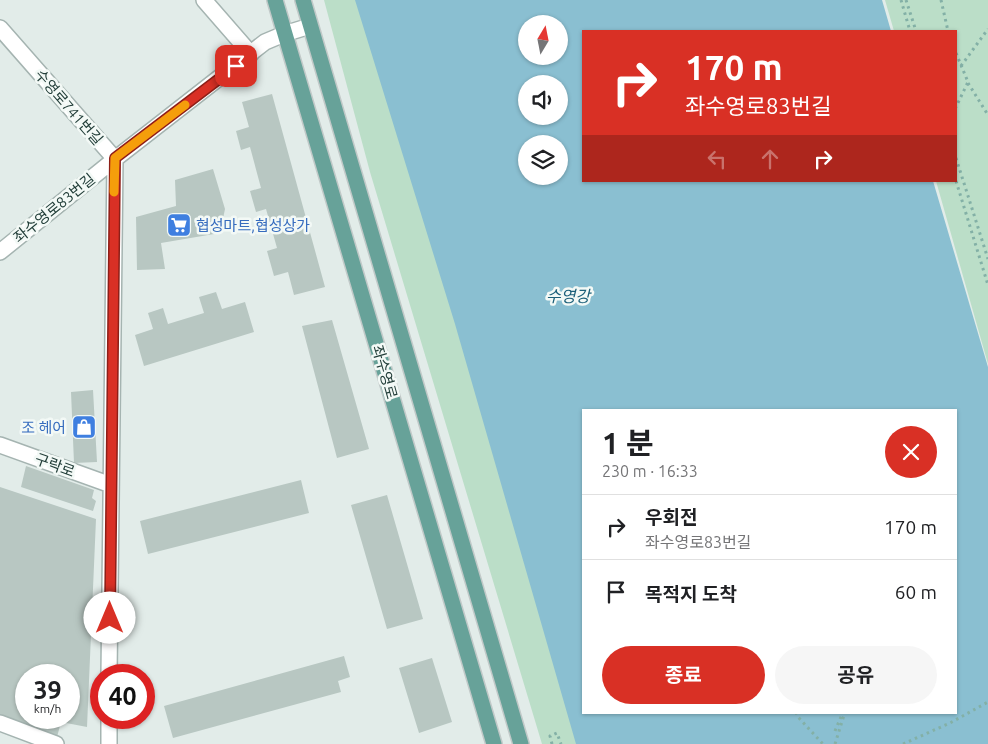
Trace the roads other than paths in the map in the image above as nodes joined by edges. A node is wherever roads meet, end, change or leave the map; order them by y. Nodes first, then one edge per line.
1 (204, 0) edge
2 (275, 0) edge
3 (303, 0) edge
4 (310, 26) junction
5 (0, 28) edge
6 (284, 34) junction
7 (251, 54) junction
8 (115, 158) junction
9 (0, 252) edge
10 (0, 445) edge
11 (111, 485) junction
12 (110, 664) edge
13 (0, 723) edge
14 (109, 729) edge
15 (56, 744) edge
16 (109, 744) edge
17 (494, 744) edge
18 (522, 744) edge

1 - 7 street
2 - 6 main road, 좌수영로
3 - 4 main road, 좌수영로
4 - 6 street, 좌수영로83번길
4 - 18 main road, 좌수영로
5 - 8 street, 수영로741번길
6 - 7 street, 좌수영로83번길
6 - 17 main road, 좌수영로
7 - 8 street, 좌수영로83번길
8 - 9 street, 좌수영로83번길
8 - 11 street, 수영로741번길
10 - 11 street, 구락로
11 - 12 street, 수영로741번길
13 - 15 street
14 - 16 street

